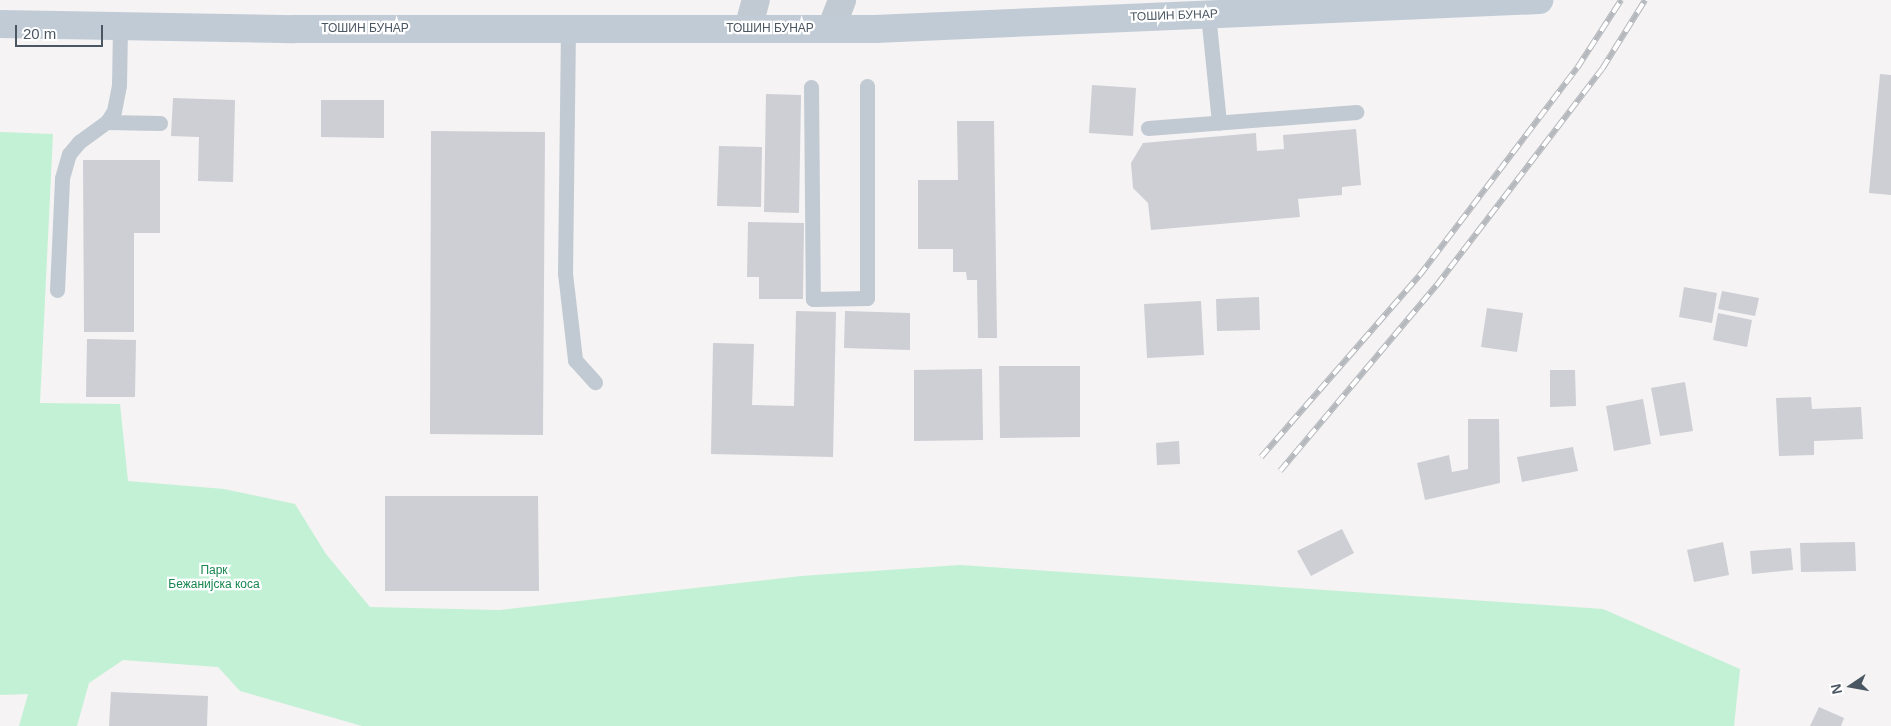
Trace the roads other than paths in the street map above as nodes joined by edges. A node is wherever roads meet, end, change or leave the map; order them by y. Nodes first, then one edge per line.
1 (756, 0) edge
2 (842, 0) edge
3 (1539, 0) edge
4 (1208, 14) junction
5 (0, 24) edge
6 (120, 25) junction
7 (568, 28) junction
8 (748, 29) junction
9 (831, 29) junction
10 (867, 86) dead end
11 (811, 87) dead end
12 (1356, 112) dead end
13 (107, 122) junction
14 (1219, 122) junction
15 (160, 123) dead end
16 (1148, 128) dead end
17 (57, 290) dead end
18 (595, 382) dead end

1 - 8 street
2 - 9 street
3 - 4 main road, ТОШИН БУНАР
4 - 9 main road, ТОШИН БУНАР
4 - 14 lane
5 - 6 main road, ТОШИН БУНАР
6 - 7 main road, ТОШИН БУНАР
6 - 13 lane
7 - 8 main road, ТОШИН БУНАР
7 - 18 lane
8 - 9 main road, ТОШИН БУНАР
10 - 11 lane
12 - 14 lane
13 - 15 lane
13 - 17 lane
14 - 16 lane

